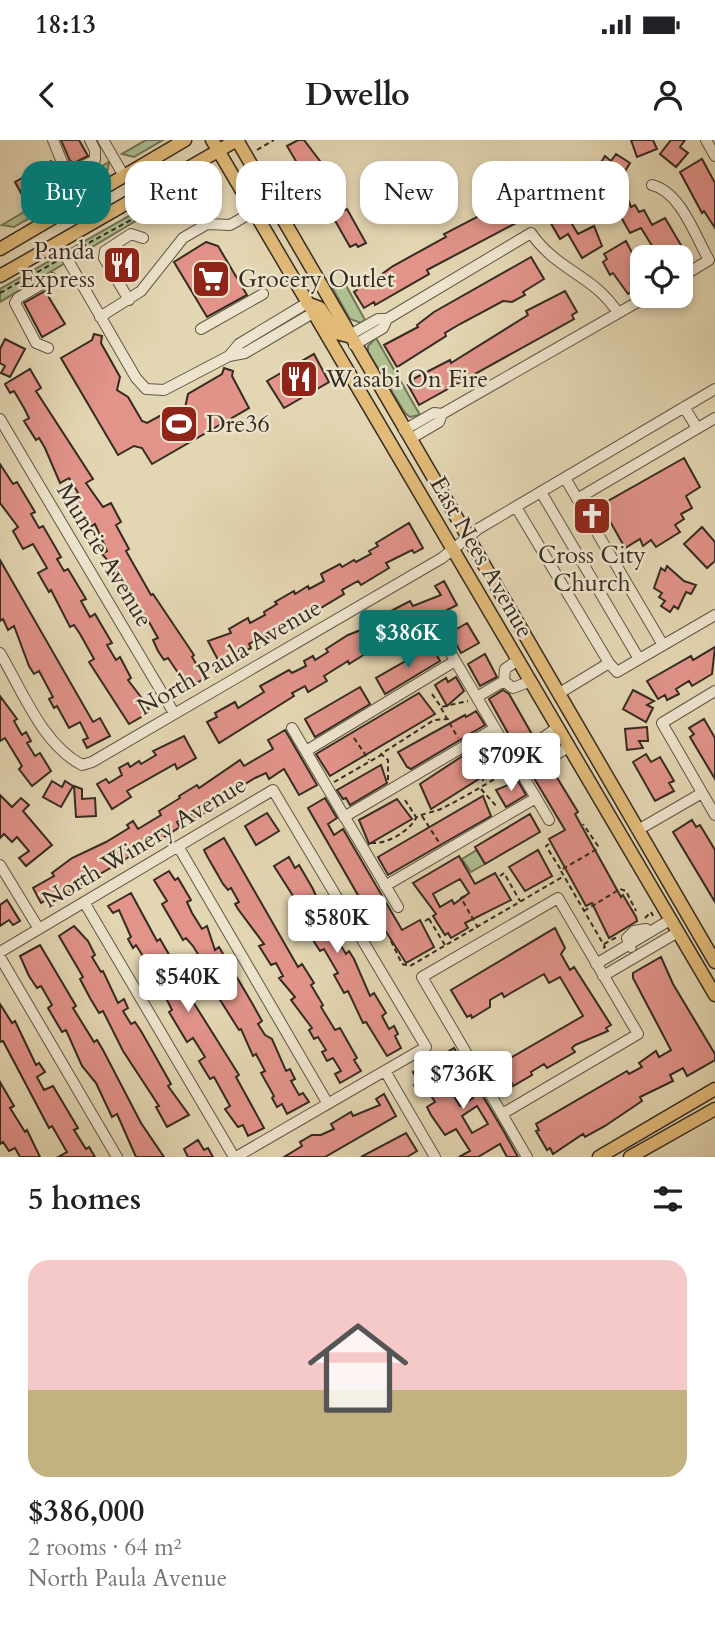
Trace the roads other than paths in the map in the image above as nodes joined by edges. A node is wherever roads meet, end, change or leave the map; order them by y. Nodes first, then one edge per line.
1 (53, 140) edge
2 (90, 140) edge
3 (103, 140) edge
4 (185, 140) edge
5 (237, 140) edge
6 (706, 140) edge
7 (215, 146) edge
8 (715, 156) edge
9 (124, 176) junction
10 (236, 182) edge
11 (652, 185) dead end
12 (236, 222) edge
13 (260, 224) edge
14 (144, 238) dead end
15 (58, 243) junction
16 (2, 244) edge
17 (0, 263) edge
18 (693, 269) edge
19 (0, 276) edge
20 (52, 278) dead end
21 (263, 294) dead end
22 (129, 300) junction
23 (630, 306) edge
24 (310, 308) junction
25 (618, 313) junction
26 (100, 317) junction
27 (201, 329) dead end
28 (351, 340) junction
29 (48, 348) dead end
30 (715, 389) edge
31 (684, 407) junction
32 (715, 418) edge
33 (0, 419) edge
34 (697, 428) junction
35 (407, 435) junction
36 (565, 478) junction
37 (541, 492) junction
38 (577, 499) junction
39 (516, 507) junction
40 (467, 539) junction
41 (453, 550) junction
42 (715, 615) edge
43 (443, 640) dead end
44 (663, 645) junction
45 (0, 653) edge
46 (639, 659) junction
47 (518, 660) junction
48 (455, 661) junction
49 (609, 663) junction
50 (504, 681) junction
51 (531, 681) junction
52 (715, 691) edge
53 (558, 694) junction
54 (473, 699) junction
55 (174, 713) junction
56 (558, 727) junction
57 (292, 728) dead end
58 (495, 728) junction
59 (569, 747) junction
60 (544, 749) junction
61 (306, 751) junction
62 (513, 767) junction
63 (702, 793) junction
64 (536, 798) junction
65 (715, 815) edge
66 (344, 817) junction
67 (549, 820) dead end
68 (638, 830) junction
69 (178, 846) junction
70 (0, 864) edge
71 (385, 886) junction
72 (84, 902) junction
73 (398, 907) dead end
74 (670, 919) junction
75 (39, 929) junction
76 (678, 932) junction
77 (629, 944) junction
78 (0, 955) edge
79 (636, 956) junction
80 (715, 961) edge
81 (596, 964) junction
82 (603, 976) junction
83 (715, 995) edge
84 (385, 1071) junction
85 (715, 1090) edge
86 (328, 1104) junction
87 (715, 1109) edge
88 (502, 1114) junction
89 (117, 1157) edge
90 (235, 1157) edge
91 (435, 1157) edge
92 (527, 1157) edge
93 (599, 1157) edge
94 (630, 1157) edge

1 - 2 street
3 - 9 street
4 - 9 main road
5 - 7 main road
5 - 28 main road, East Nees Avenue
6 - 8 street
7 - 10 main road, East Nees Avenue
7 - 15 main road
9 - 16 main road
11 - 18 street
12 - 22 street
13 - 24 main road, East Nees Avenue
14 - 22 street
15 - 19 main road
15 - 26 street
16 - 17 main road
20 - 29 street
21 - 27 street
22 - 26 street
23 - 25 street
24 - 26 street
24 - 28 main road
24 - 41 main road, East Nees Avenue
25 - 28 street
25 - 35 street
28 - 35 main road, East Nees Avenue
30 - 31 street, North Paula Avenue
31 - 34 street
31 - 36 street, North Paula Avenue
32 - 34 street
33 - 55 street, Muncie Avenue
34 - 38 street
35 - 40 main road, East Nees Avenue
36 - 37 street, North Paula Avenue
36 - 38 street
37 - 39 street, North Paula Avenue
37 - 46 street
38 - 44 street
39 - 40 street, North Paula Avenue
39 - 49 street
40 - 41 street, North Paula Avenue
40 - 53 main road, East Nees Avenue
41 - 47 main road, East Nees Avenue
41 - 55 street, North Paula Avenue
42 - 44 street
43 - 48 street
44 - 46 street
45 - 55 street, North Paula Avenue
46 - 49 street
47 - 50 street
47 - 51 main road, East Nees Avenue
48 - 54 street
48 - 61 street
49 - 53 street
50 - 51 street
50 - 54 street
51 - 56 main road, East Nees Avenue
52 - 63 street
53 - 68 main road, East Nees Avenue
54 - 58 street
56 - 59 main road, East Nees Avenue
56 - 60 street
57 - 61 street
58 - 62 street
58 - 66 street
59 - 60 street
59 - 68 main road
59 - 74 main road, East Nees Avenue
60 - 62 street
61 - 66 street
62 - 64 street
63 - 65 street
63 - 68 street
64 - 67 street
64 - 71 street
66 - 71 street
68 - 80 main road, East Nees Avenue
69 - 72 street, North Winery Avenue
69 - 84 street, North Winery Avenue
69 - 86 street
70 - 75 street
71 - 73 street
72 - 75 street, North Winery Avenue
72 - 90 street
74 - 76 main road, East Nees Avenue
74 - 77 street
75 - 78 street, North Winery Avenue
76 - 79 street
76 - 83 main road, East Nees Avenue
77 - 79 street
77 - 81 street
78 - 89 street
79 - 82 street
81 - 82 street
81 - 88 street
82 - 88 street
84 - 86 street
84 - 91 street
85 - 93 main road
86 - 90 street
87 - 94 main road
88 - 92 street

